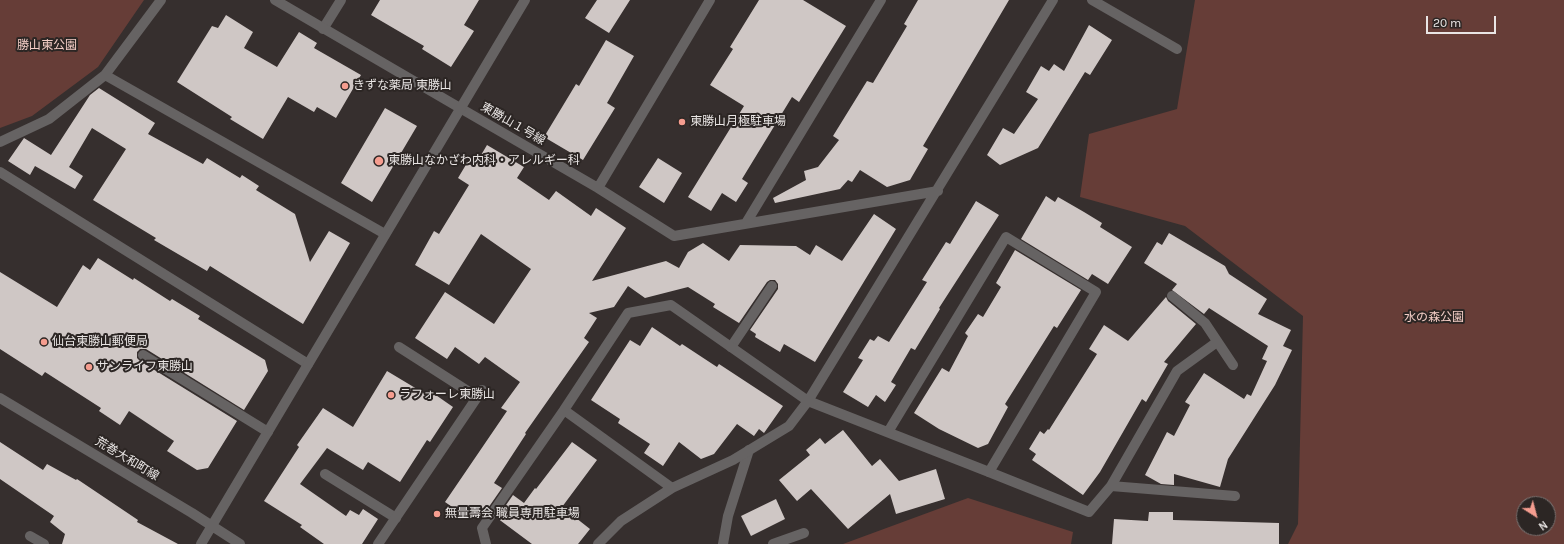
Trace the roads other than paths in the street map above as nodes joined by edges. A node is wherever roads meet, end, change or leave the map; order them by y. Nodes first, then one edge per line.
1 (161, 0) edge
2 (275, 0) edge
3 (341, 0) edge
4 (525, 0) edge
5 (710, 0) edge
6 (881, 0) edge
7 (1053, 0) edge
8 (1092, 0) edge
9 (323, 29) junction
10 (1177, 49) dead end
11 (105, 75) junction
12 (460, 108) junction
13 (0, 142) edge
14 (0, 172) edge
15 (598, 188) junction
16 (938, 191) junction
17 (746, 224) junction
18 (385, 234) junction
19 (772, 286) dead end
20 (1172, 296) dead end
21 (1217, 342) junction
22 (399, 347) dead end
23 (731, 347) junction
24 (143, 355) dead end
25 (308, 364) junction
26 (1233, 365) dead end
27 (0, 398) edge
28 (808, 401) junction
29 (564, 410) junction
30 (268, 432) junction
31 (888, 432) junction
32 (749, 450) junction
33 (989, 472) junction
34 (325, 474) dead end
35 (1111, 486) junction
36 (672, 488) junction
37 (1235, 496) dead end
38 (396, 518) junction
39 (212, 525) junction
40 (804, 533) dead end
41 (30, 536) dead end
42 (44, 544) edge
43 (201, 544) edge
44 (240, 544) edge
45 (378, 544) edge
46 (486, 544) edge
47 (598, 544) edge
48 (723, 544) edge
49 (773, 544) edge

1 - 11 street
2 - 9 street, 東勝山１号線
3 - 9 street
4 - 12 street
5 - 15 street
6 - 17 street
7 - 16 street
8 - 10 street
9 - 12 street, 東勝山１号線
11 - 13 street
11 - 18 street
12 - 15 street, 東勝山１号線
12 - 18 street
14 - 25 street
15 - 17 street, 東勝山１号線
16 - 17 street, 東勝山１号線
16 - 28 street
18 - 25 street
19 - 23 street
20 - 21 street
21 - 26 street
21 - 35 street
22 - 38 street
23 - 28 street
23 - 29 street
24 - 30 street
25 - 30 street
27 - 39 street, 荒巻大和町線
28 - 31 street
28 - 32 street
29 - 36 street
29 - 46 street
30 - 39 street
31 - 33 street
31 - 33 street
32 - 36 street
32 - 48 street
33 - 35 street
34 - 38 street
35 - 37 street
36 - 47 street
38 - 45 street
39 - 43 street
39 - 44 street, 荒巻大和町線
40 - 49 street
41 - 42 street

